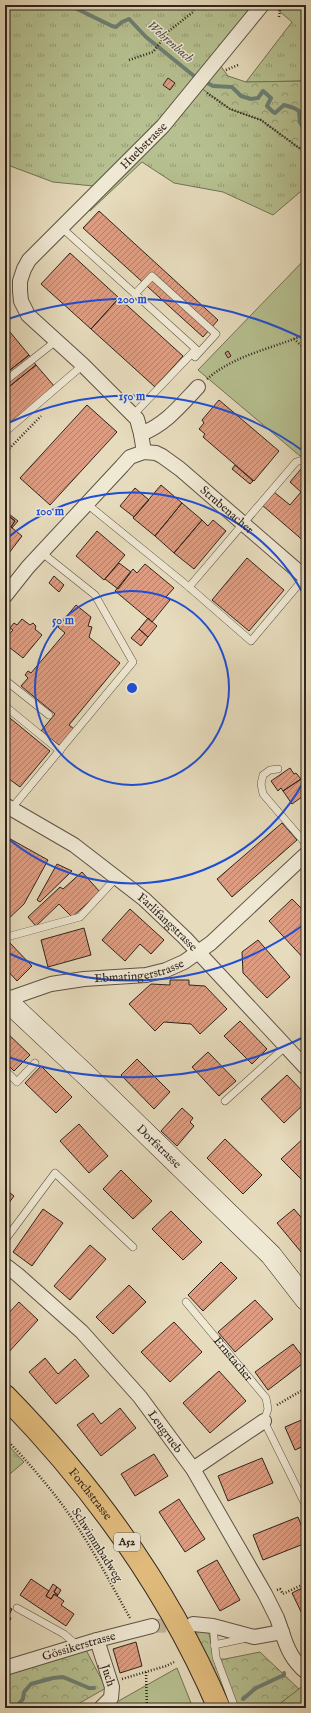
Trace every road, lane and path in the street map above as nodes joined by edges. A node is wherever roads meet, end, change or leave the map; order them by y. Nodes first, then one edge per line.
1 (194, 5) edge
2 (262, 5) edge
3 (285, 5) edge
4 (279, 17) dead end
5 (129, 60) dead end
6 (200, 82) junction
7 (306, 153) edge
8 (62, 228) junction
9 (135, 294) junction
10 (306, 334) edge
11 (294, 339) junction
12 (56, 341) junction
13 (306, 350) edge
14 (83, 365) junction
15 (5, 381) edge
16 (198, 387) joint
17 (135, 417) junction
18 (5, 432) edge
19 (142, 434) junction
20 (144, 452) junction
21 (306, 459) edge
22 (87, 504) junction
23 (243, 523) junction
24 (41, 552) junction
25 (305, 577) edge
26 (189, 587) junction
27 (5, 596) edge
28 (5, 680) edge
29 (5, 706) edge
30 (48, 715) dead end
31 (60, 751) junction
32 (278, 769) dead end
33 (8, 807) edge
34 (306, 844) edge
35 (306, 854) edge
36 (117, 877) junction
37 (5, 939) edge
38 (198, 952) junction
39 (5, 999) edge
40 (285, 1047) junction
41 (35, 1063) dead end
42 (306, 1068) edge
43 (5, 1070) edge
44 (225, 1101) dead end
45 (5, 1240) edge
46 (132, 1247) dead end
47 (5, 1265) edge
48 (306, 1300) edge
49 (186, 1302) dead end
50 (306, 1388) edge
51 (5, 1396) edge
52 (5, 1411) edge
53 (266, 1415) junction
54 (5, 1438) edge
55 (193, 1469) junction
56 (306, 1506) edge
57 (306, 1583) edge
58 (280, 1589) dead end
59 (17, 1608) dead end
60 (193, 1624) tunnel mouth
61 (152, 1626) tunnel mouth
62 (213, 1626) junction
63 (136, 1629) junction
64 (282, 1632) junction
65 (254, 1637) junction
66 (97, 1640) junction
67 (214, 1645) junction
68 (78, 1646) junction
69 (174, 1662) dead end
70 (5, 1668) edge
71 (146, 1672) junction
72 (306, 1672) edge
73 (116, 1681) dead end
74 (101, 1708) edge
75 (147, 1708) edge
76 (209, 1708) edge
77 (219, 1708) edge
78 (235, 1708) edge

1 - 5 path
2 - 6 street, Huebstrasse
3 - 4 path
6 - 7 path
6 - 8 street, Huebstrasse
8 - 9 lane
8 - 12 street, Huebstrasse
9 - 17 lane
9 - 17 lane
10 - 11 path
11 - 13 path
11 - 16 path
12 - 14 street
12 - 15 lane
14 - 17 street
14 - 18 lane
16 - 19 street
17 - 19 street
19 - 20 street
20 - 22 street
20 - 23 street, Strubenacher
21 - 23 lane
22 - 24 street
22 - 26 lane
23 - 25 street, Strubenacher
23 - 26 lane
24 - 27 street
24 - 31 lane
25 - 26 lane
28 - 30 lane
29 - 31 lane
31 - 33 lane
32 - 34 lane
33 - 36 street, Farlifangstrasse
35 - 38 street, Ebmatingerstrasse
36 - 37 lane
36 - 38 street, Farlifangstrasse
38 - 39 street, Ebmatingerstrasse
38 - 40 street, Farlifangstrasse
39 - 48 street, Dorfstrasse
40 - 42 street, Farlifangstrasse
40 - 44 lane
41 - 43 lane
45 - 46 lane
47 - 55 street, Leugrueb
49 - 53 lane, Ernstacher
50 - 53 path
51 - 77 highway, Forchstrasse / A52
52 - 76 highway, Forchstrasse / A52
53 - 55 street
53 - 56 lane, Ernstacher
54 - 63 path, Schwimmbadweg
55 - 64 street, Leugrueb
57 - 58 path
59 - 68 lane
60 - 62 street
61 - 63 street, Gössikerstrasse
62 - 65 street
62 - 67 lane
63 - 66 street, Gössikerstrasse
64 - 65 street
64 - 72 street
65 - 67 lane
66 - 68 street, Gössikerstrasse
66 - 74 street, Juch
67 - 78 lane
68 - 70 street, Gössikerstrasse
69 - 71 path
71 - 73 path
71 - 75 path

